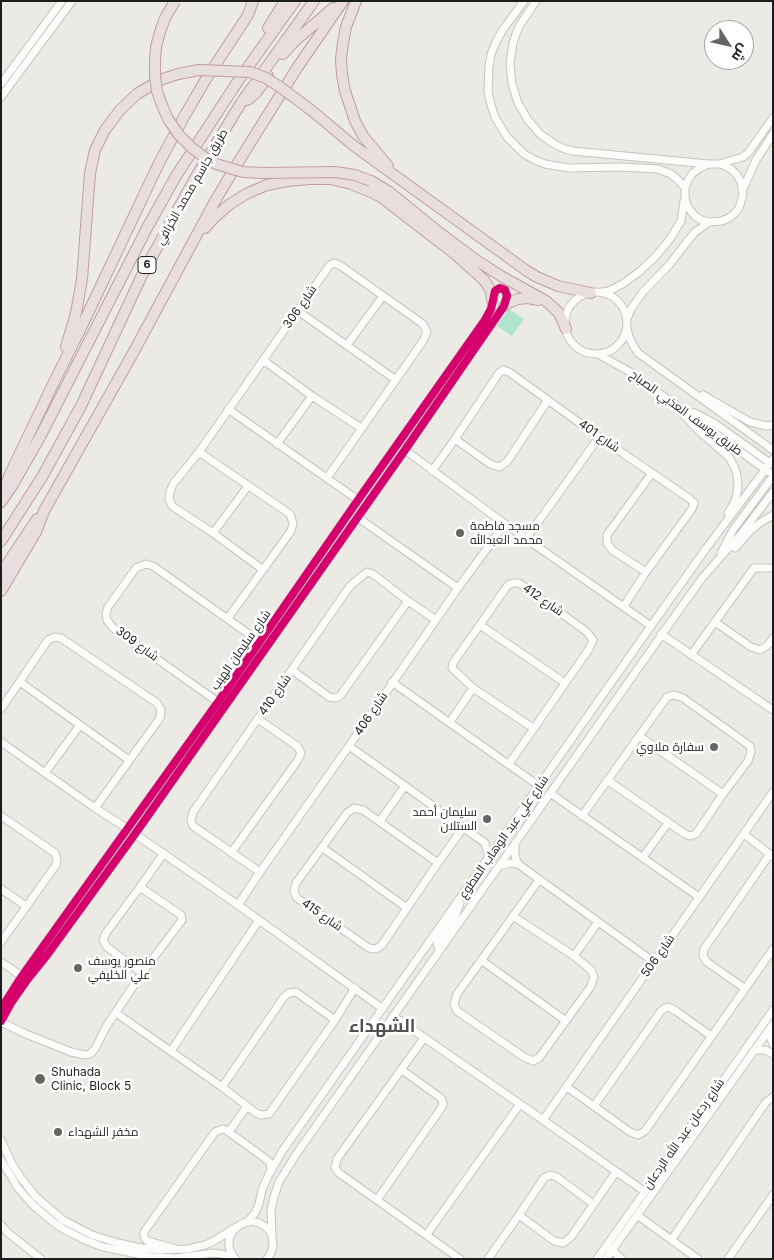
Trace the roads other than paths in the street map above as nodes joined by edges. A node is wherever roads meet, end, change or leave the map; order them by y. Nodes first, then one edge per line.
1 (62, 1) edge
2 (72, 1) edge
3 (175, 1) edge
4 (253, 1) edge
5 (285, 1) edge
6 (295, 1) edge
7 (314, 1) edge
8 (341, 1) edge
9 (356, 1) edge
10 (524, 1) edge
11 (536, 1) edge
12 (238, 81) junction
13 (1, 84) edge
14 (1, 97) edge
15 (240, 102) junction
16 (773, 118) edge
17 (773, 134) edge
18 (708, 164) junction
19 (719, 164) junction
20 (396, 176) junction
21 (743, 189) junction
22 (685, 192) junction
23 (709, 222) junction
24 (432, 236) junction
25 (190, 247) junction
26 (476, 260) junction
27 (596, 293) junction
28 (383, 296) junction
29 (492, 300) junction
30 (546, 301) junction
31 (504, 306) junction
32 (298, 311) junction
33 (627, 318) junction
34 (627, 328) junction
35 (566, 329) junction
36 (346, 345) junction
37 (598, 354) junction
38 (263, 360) junction
39 (671, 377) junction
40 (55, 380) junction
41 (396, 380) junction
42 (312, 396) junction
43 (548, 400) junction
44 (228, 409) junction
45 (681, 410) junction
46 (773, 425) edge
47 (361, 428) junction
48 (599, 437) junction
49 (455, 439) junction
50 (277, 444) junction
51 (404, 450) junction
52 (773, 450) edge
53 (199, 452) junction
54 (771, 465) edge
55 (432, 471) junction
56 (652, 473) junction
57 (773, 475) edge
58 (327, 478) junction
59 (248, 486) junction
60 (773, 492) edge
61 (1, 497) edge
62 (358, 500) junction
63 (1, 502) edge
64 (44, 511) junction
65 (773, 515) edge
66 (357, 517) junction
67 (505, 524) junction
68 (213, 534) junction
69 (526, 539) junction
70 (1, 542) edge
71 (705, 550) junction
72 (719, 558) junction
73 (773, 568) edge
74 (262, 569) junction
75 (646, 572) junction
76 (1, 573) edge
77 (703, 577) junction
78 (458, 588) junction
79 (1, 591) edge
80 (408, 601) junction
81 (624, 606) junction
82 (228, 618) junction
83 (436, 620) junction
84 (715, 622) junction
85 (480, 624) junction
86 (651, 626) junction
87 (661, 634) junction
88 (773, 638) edge
89 (260, 642) junction
90 (691, 655) junction
91 (292, 670) junction
92 (245, 671) junction
93 (20, 682) junction
94 (392, 682) junction
95 (565, 682) junction
96 (473, 688) junction
97 (218, 702) junction
98 (1, 709) edge
99 (773, 710) edge
100 (258, 719) junction
101 (450, 722) junction
102 (80, 725) junction
103 (533, 728) junction
104 (639, 736) junction
105 (1, 742) edge
106 (349, 746) junction
107 (129, 760) junction
108 (509, 764) junction
109 (45, 773) junction
110 (607, 780) junction
111 (539, 786) junction
112 (404, 787) junction
113 (773, 792) edge
114 (550, 793) junction
115 (723, 794) junction
116 (765, 804) junction
117 (95, 808) junction
118 (773, 809) edge
119 (1, 816) edge
120 (582, 816) junction
121 (380, 821) junction
122 (668, 822) junction
123 (463, 828) junction
124 (128, 829) junction
125 (136, 834) junction
126 (744, 834) junction
127 (500, 842) junction
128 (515, 842) junction
129 (485, 843) junction
130 (323, 848) junction
131 (164, 853) junction
132 (231, 853) junction
133 (771, 855) edge
134 (643, 857) junction
135 (489, 858) junction
136 (438, 863) junction
137 (518, 864) junction
138 (499, 866) junction
139 (260, 872) junction
140 (538, 880) junction
141 (140, 887) junction
142 (1, 889) edge
143 (699, 897) junction
144 (460, 900) junction
145 (238, 905) junction
146 (26, 906) junction
147 (407, 908) junction
148 (513, 916) junction
149 (259, 920) junction
150 (598, 922) junction
151 (1, 942) edge
152 (441, 948) junction
153 (773, 949) edge
154 (44, 953) junction
155 (574, 956) junction
156 (481, 960) junction
157 (1, 962) edge
158 (654, 962) junction
159 (142, 974) junction
160 (25, 978) junction
161 (355, 988) junction
162 (744, 988) junction
163 (1, 1009) edge
164 (383, 1009) junction
165 (773, 1010) edge
166 (116, 1013) junction
167 (393, 1016) junction
168 (335, 1020) junction
169 (566, 1021) junction
170 (1, 1022) edge
171 (773, 1024) edge
172 (768, 1031) junction
173 (711, 1036) junction
174 (424, 1038) junction
175 (773, 1044) edge
176 (754, 1050) junction
177 (171, 1051) junction
178 (772, 1053) edge
179 (402, 1070) junction
180 (222, 1087) junction
181 (566, 1087) junction
182 (773, 1097) edge
183 (520, 1104) junction
184 (247, 1106) junction
185 (594, 1106) junction
186 (543, 1120) junction
187 (229, 1132) junction
188 (1, 1140) edge
189 (1, 1160) edge
190 (271, 1171) junction
191 (616, 1172) junction
192 (644, 1191) junction
193 (773, 1195) edge
194 (376, 1200) junction
195 (593, 1204) junction
196 (520, 1215) junction
197 (637, 1215) junction
198 (246, 1222) junction
199 (1, 1225) edge
200 (236, 1227) junction
201 (427, 1234) junction
202 (672, 1239) junction
203 (273, 1240) junction
204 (609, 1248) junction
205 (176, 1249) junction
206 (37, 1258) edge
207 (152, 1258) edge
208 (235, 1259) edge
209 (267, 1259) edge
210 (275, 1259) edge
211 (460, 1259) edge
212 (488, 1259) edge
213 (597, 1259) edge
214 (606, 1259) edge
215 (622, 1259) edge
216 (698, 1259) edge
217 (728, 1259) edge

1 - 13 street
2 - 14 street
3 - 26 highway, bridge
4 - 40 highway
5 - 12 highway
6 - 12 highway, طريق جاسم محمد الخرافي / 6
7 - 15 highway, طريق جاسم محمد الخرافي / 6
8 - 15 highway
8 - 25 highway
9 - 20 highway
10 - 22 street
11 - 18 street
12 - 63 highway, طريق جاسم محمد الخرافي / 6
15 - 70 highway, طريق جاسم محمد الخرافي / 6
16 - 19 street
17 - 21 street
18 - 19 street
18 - 22 street
19 - 21 street
20 - 27 highway
20 - 40 highway, bridge
21 - 23 street
22 - 23 street
22 - 27 street
23 - 33 street
24 - 25 highway
24 - 26 highway
24 - 29 highway
25 - 64 highway
26 - 30 highway
27 - 33 street
27 - 35 street
28 - 32 street, شارع 306
28 - 36 street
28 - 41 street, شارع 306
29 - 31 street
29 - 62 street, شارع سليمان الهيب
30 - 31 highway
30 - 35 highway
31 - 51 street, شارع سليمان الهيب
32 - 36 street
32 - 38 street, شارع 306
33 - 34 street
34 - 37 street
34 - 39 street, طريق يوسف العذبي الصباح
35 - 37 street
36 - 41 street
37 - 45 street, طريق يوسف العذبي الصباح
38 - 42 street
38 - 44 street, شارع 306
39 - 46 street
39 - 52 street, طريق يوسف العذبي الصباح
40 - 61 highway
41 - 47 street, شارع 306
42 - 47 street
42 - 50 street
43 - 48 street, شارع 401
43 - 49 street
43 - 49 street, شارع 401
44 - 50 street
44 - 53 street, شارع 306
45 - 54 street
45 - 71 street
47 - 58 street, شارع 306
48 - 56 street, شارع 401
48 - 69 street
49 - 55 street, شارع 401
50 - 58 street
51 - 55 street
51 - 66 street, شارع سليمان الهيب
53 - 59 street
53 - 68 street, شارع 306
54 - 57 street
54 - 71 street, شارع علي عبد الوهاب المطوع
55 - 67 street
56 - 75 street
56 - 75 street, شارع 401
57 - 72 street
58 - 62 street
59 - 68 street
59 - 74 street
60 - 72 street, شارع علي عبد الوهاب المطوع
62 - 89 street, شارع سليمان الهيب
64 - 76 highway
64 - 79 highway
65 - 77 street
66 - 78 street
66 - 92 street, شارع سليمان الهيب
67 - 69 street
67 - 78 street, شارع 406
68 - 74 street, شارع 306
69 - 81 street
71 - 86 street, شارع علي عبد الوهاب المطوع
72 - 77 street, شارع علي عبد الوهاب المطوع
73 - 84 street
74 - 82 street
75 - 81 street, شارع 401
77 - 87 street, شارع علي عبد الوهاب المطوع
78 - 83 street, شارع 406
80 - 83 street, شارع 410
80 - 91 street
80 - 91 street, شارع 410
81 - 86 street
82 - 89 street, شارع 309
82 - 97 street, شارع 309
83 - 94 street, شارع 406
84 - 88 street
84 - 90 street
85 - 95 street
85 - 95 street, شارع 412
85 - 96 street, شارع 412
86 - 111 street, شارع علي عبد الوهاب المطوع
87 - 90 street
87 - 114 street, شارع علي عبد الوهاب المطوع
89 - 92 street, شارع سليمان الهيب
90 - 99 street
91 - 100 street, شارع 410
92 - 97 street, شارع سليمان الهيب
92 - 125 street, شارع سليمان الهيب
93 - 98 street
93 - 102 street
93 - 107 street
94 - 101 street
94 - 106 street, شارع 406
95 - 103 street, شارع 412
96 - 101 street
96 - 103 street, شارع 412
97 - 124 street, شارع سليمان الهيب
100 - 132 street, شارع 410
100 - 132 street
101 - 108 street
102 - 107 street
102 - 109 street
103 - 108 street, شارع 412
104 - 110 street
104 - 115 street
104 - 115 street
105 - 109 street
106 - 112 street
106 - 139 street, شارع 406
107 - 117 street
108 - 111 street
109 - 117 street
110 - 120 street
110 - 122 street
111 - 127 street, شارع علي عبد الوهاب المطوع
112 - 121 street
112 - 123 street
113 - 116 street, شارع 506
114 - 120 street
114 - 128 street, شارع علي عبد الوهاب المطوع
115 - 122 street
116 - 118 street
116 - 126 street, شارع 506
117 - 124 street
119 - 146 street
120 - 134 street
121 - 130 street, شارع 415
121 - 136 street, شارع 415
122 - 134 street
123 - 129 street
123 - 136 street, شارع 415
124 - 154 street, شارع سليمان الهيب
125 - 131 street
125 - 154 street, شارع سليمان الهيب
126 - 133 street
126 - 143 street, شارع 506
127 - 129 street
127 - 135 street, شارع علي عبد الوهاب المطوع
128 - 137 street
128 - 138 street, شارع علي عبد الوهاب المطوع
129 - 135 street
130 - 147 street
130 - 147 street, شارع 415
131 - 141 street
131 - 145 street
132 - 139 street, شارع 410
133 - 162 street
134 - 143 street
135 - 144 street, شارع علي عبد الوهاب المطوع
136 - 147 street, شارع 415
137 - 138 street
137 - 140 street
138 - 152 street, شارع علي عبد الوهاب المطوع
139 - 145 street, شارع 406
140 - 148 street
140 - 150 street
141 - 159 street
141 - 159 street
142 - 146 street
143 - 158 street, شارع 506
144 - 152 street
144 - 164 street, شارع علي عبد الوهاب المطوع
145 - 149 street
146 - 151 street
148 - 155 street
148 - 156 street
149 - 161 street
149 - 177 street
150 - 155 street
150 - 158 street
152 - 167 street, شارع علي عبد الوهاب المطوع
153 - 162 street
154 - 160 street, شارع سليمان الهيب
155 - 169 street
156 - 169 street
156 - 169 street
157 - 160 street
158 - 181 street, شارع 506
159 - 166 street
160 - 163 street, شارع سليمان الهيب
160 - 170 street, شارع سليمان الهيب
161 - 164 street
161 - 168 street
162 - 173 street
164 - 190 street, شارع علي عبد الوهاب المطوع
165 - 192 street, شارع ردعان عبد الله الردعان
166 - 170 street
166 - 177 street
167 - 174 street
167 - 203 street, شارع علي عبد الوهاب المطوع
168 - 180 street
168 - 184 street
171 - 172 street, شارع ردعان عبد الله الردعان
172 - 175 street
172 - 176 street, شارع ردعان عبد الله الردعان
173 - 185 street
173 - 185 street
174 - 179 street
174 - 183 street
176 - 178 street
176 - 197 street, شارع ردعان عبد الله الردعان
177 - 180 street
179 - 194 street
179 - 194 street
180 - 184 street
181 - 185 street
181 - 186 street, شارع 506
182 - 202 street
183 - 186 street
183 - 201 street
184 - 187 street
186 - 191 street
187 - 190 street
187 - 205 street
188 - 205 street
189 - 207 street
190 - 198 street, شارع علي عبد الوهاب المطوع
191 - 192 street
191 - 195 street
192 - 204 street, شارع ردعان عبد الله الردعان
193 - 217 street
194 - 201 street
195 - 196 street
195 - 196 street
196 - 212 street
197 - 202 street
197 - 204 street, شارع ردعان عبد الله الردعان
198 - 200 street
198 - 203 street
199 - 206 street
200 - 205 street
200 - 208 street
201 - 211 street
202 - 216 street
203 - 209 street
203 - 210 street
204 - 213 street, شارع ردعان عبد الله الردعان
204 - 214 street, شارع ردعان عبد الله الردعان
204 - 215 street
207 - 208 street

